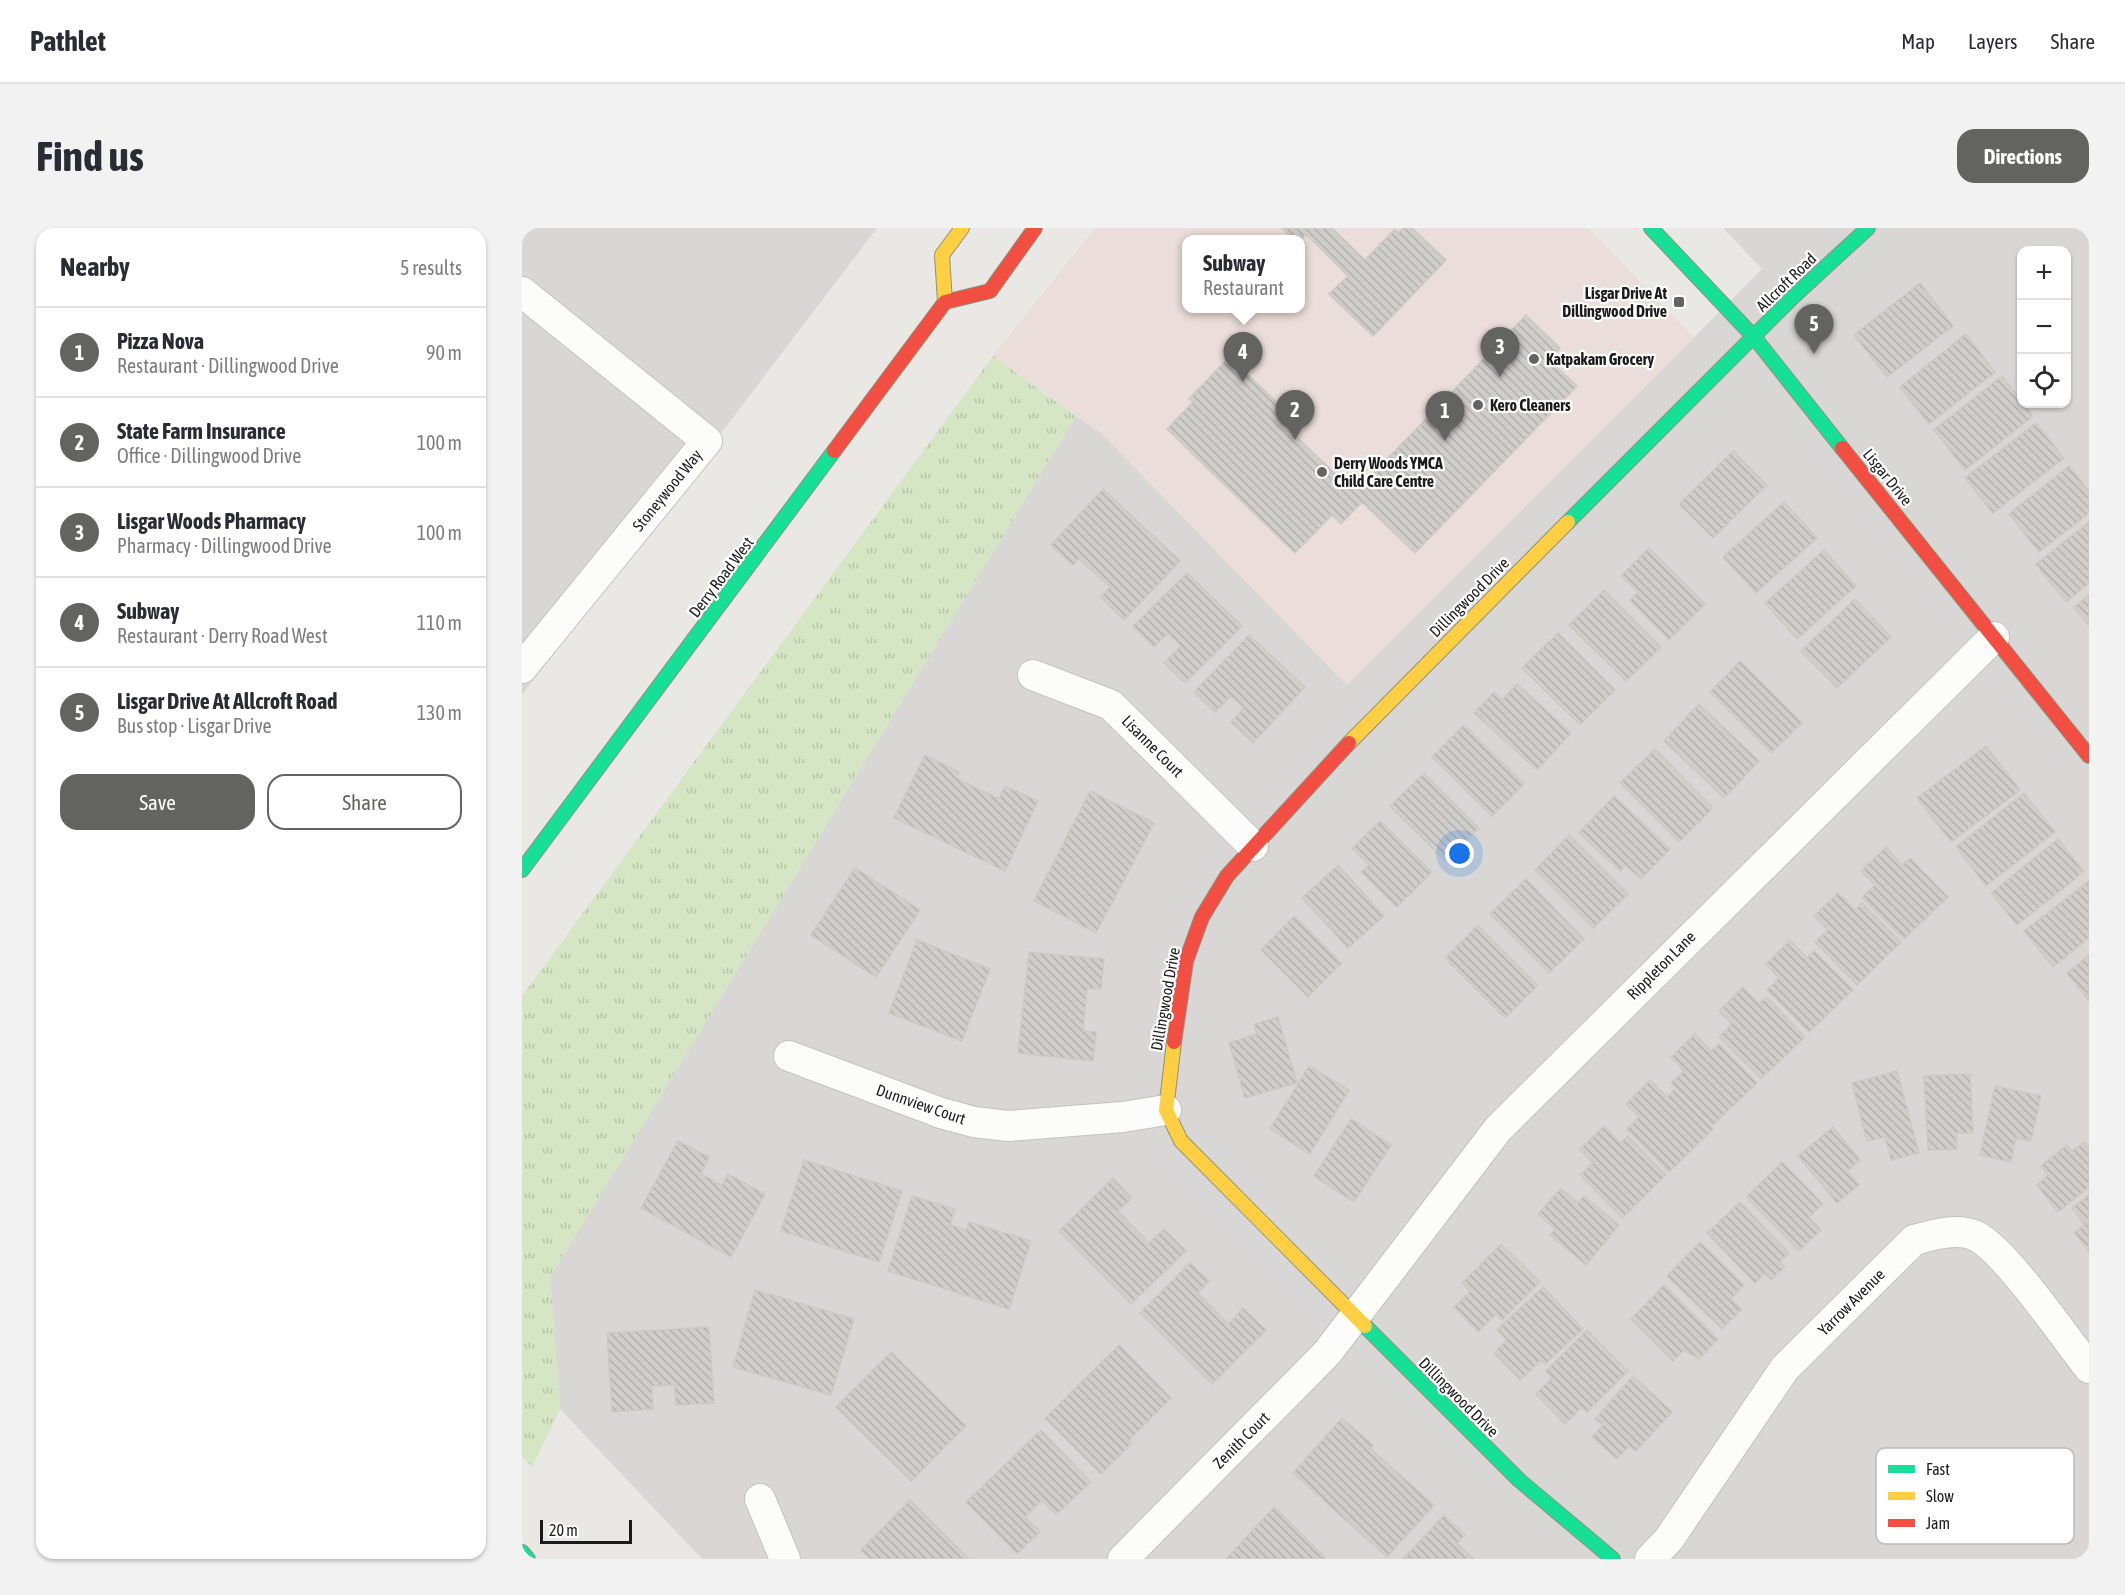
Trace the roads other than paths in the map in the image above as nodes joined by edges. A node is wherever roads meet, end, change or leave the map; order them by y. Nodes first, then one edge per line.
1 (962, 228) edge
2 (1035, 228) edge
3 (1651, 228) edge
4 (1868, 228) edge
5 (522, 292) edge
6 (945, 302) junction
7 (1754, 337) junction
8 (1994, 637) junction
9 (522, 668) edge
10 (1033, 675) dead end
11 (2089, 756) edge
12 (1253, 846) junction
13 (522, 870) edge
14 (789, 1056) dead end
15 (1166, 1110) junction
16 (1355, 1317) junction
17 (2089, 1368) edge
18 (760, 1499) dead end
19 (522, 1552) edge
20 (528, 1559) edge
21 (785, 1559) edge
22 (1123, 1559) edge
23 (1613, 1559) edge
24 (1650, 1559) edge

1 - 6 street
2 - 6 street
3 - 7 street, Lisgar Drive
4 - 7 street, Allcroft Road
5 - 9 street, Stoneywood Way
6 - 13 street, Derry Road West
7 - 8 street, Lisgar Drive
7 - 12 street, Dillingwood Drive
8 - 11 street, Lisgar Drive
8 - 16 street, Rippleton Lane
10 - 12 street, Lisanne Court
12 - 15 street, Dillingwood Drive
14 - 15 street, Dunnview Court
15 - 16 street, Dillingwood Drive
16 - 22 street, Zenith Court
16 - 23 street, Dillingwood Drive
17 - 24 street, Yarrow Avenue
18 - 21 street
19 - 20 street

